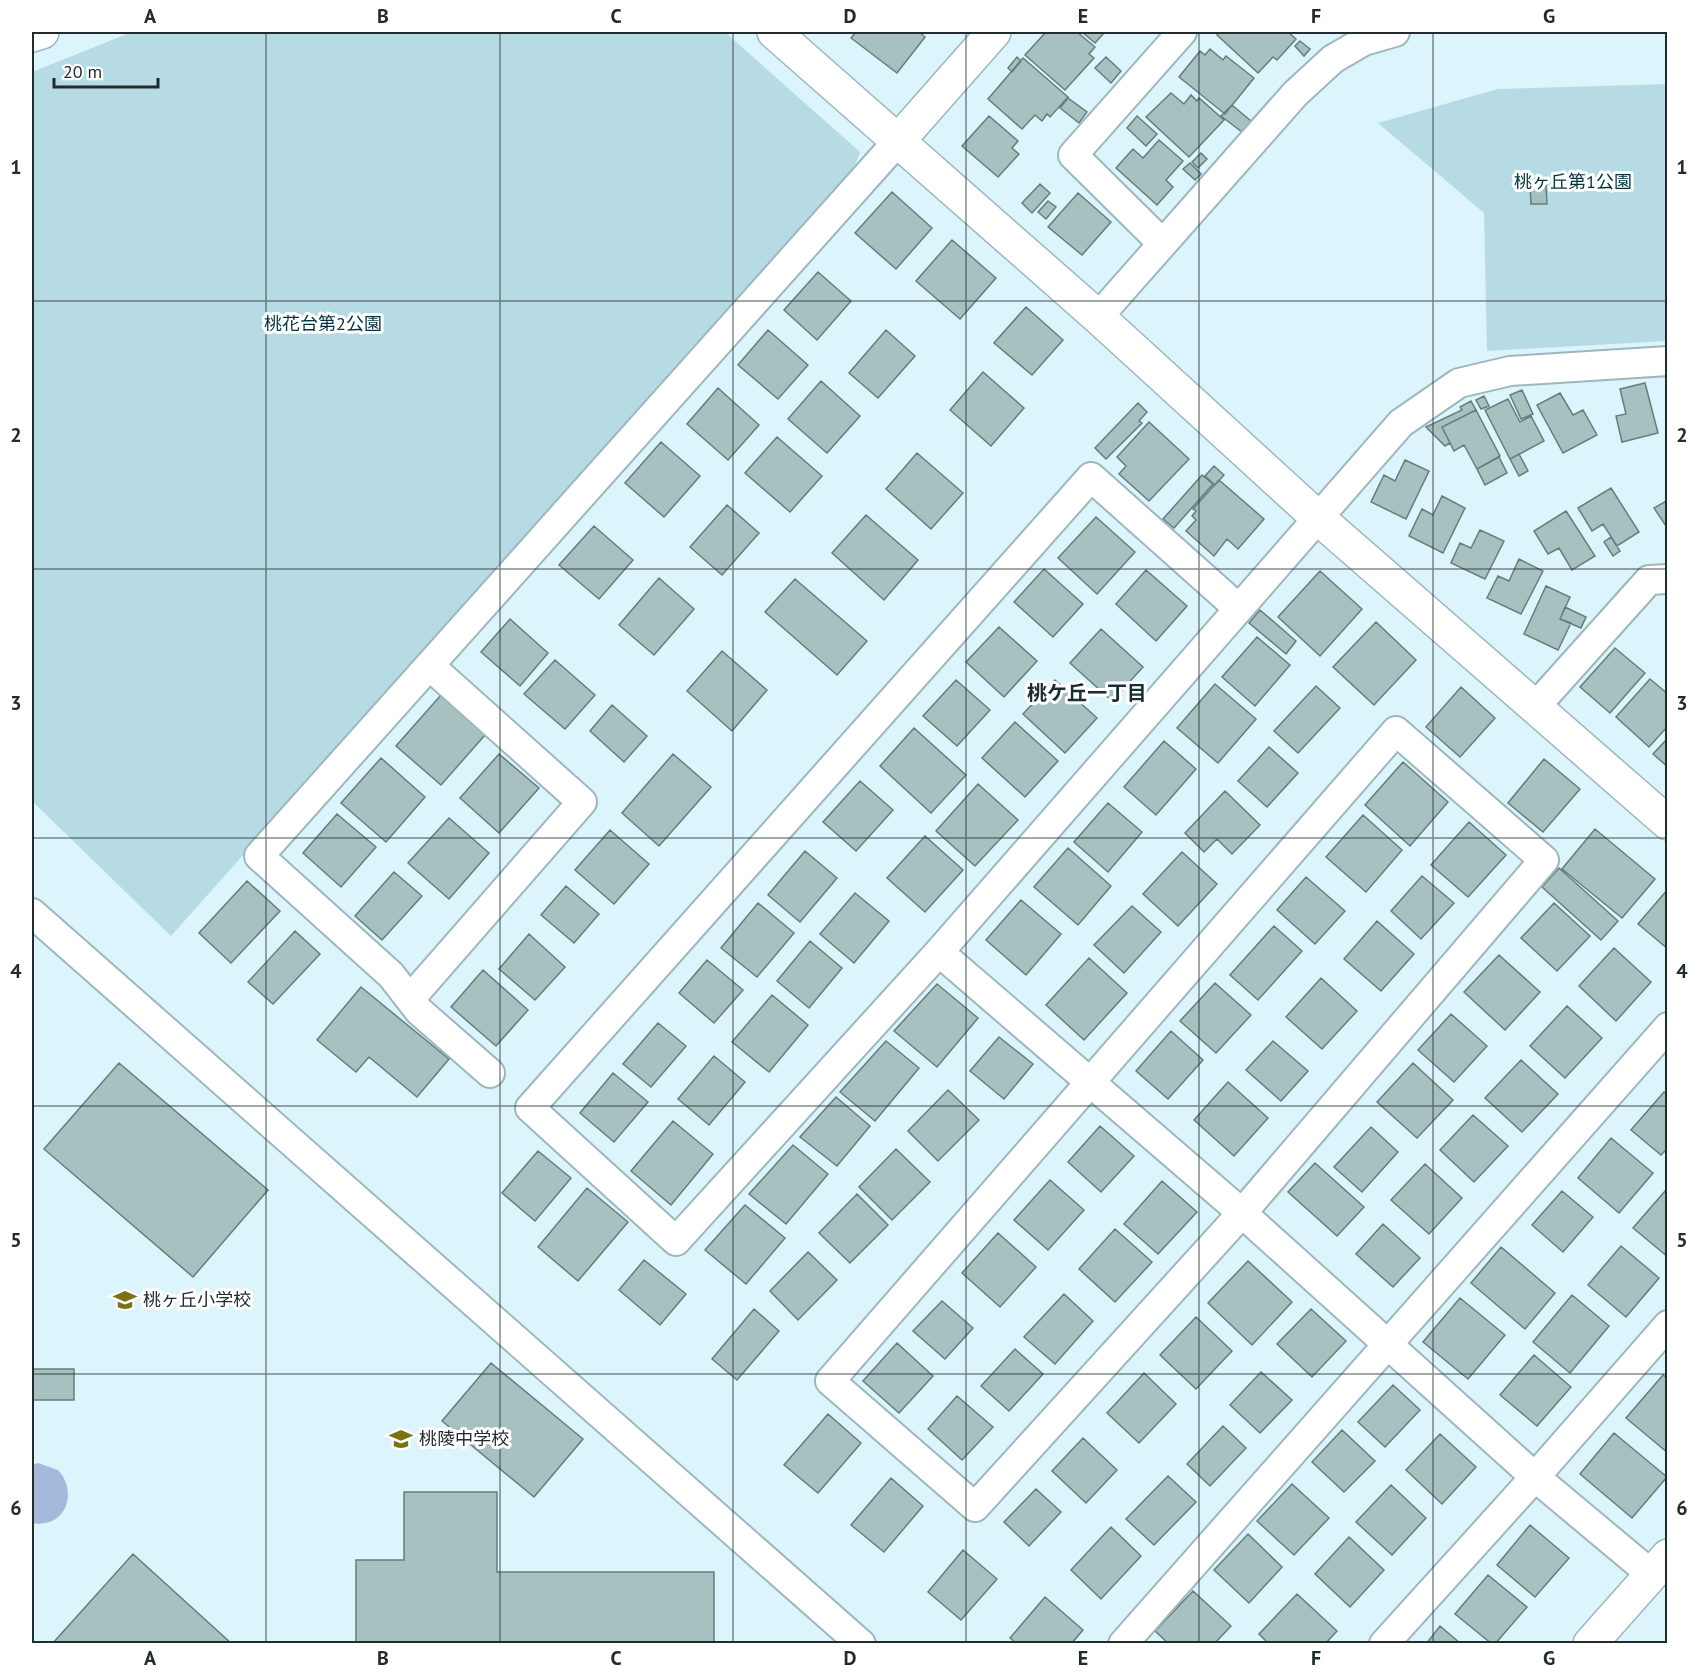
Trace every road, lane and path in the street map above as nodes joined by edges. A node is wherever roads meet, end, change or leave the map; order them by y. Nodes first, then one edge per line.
1 (42, 32) edge
2 (774, 32) edge
3 (994, 32) edge
4 (1182, 32) edge
5 (1395, 32) edge
6 (32, 35) edge
7 (898, 141) junction
8 (1161, 243) junction
9 (1098, 317) junction
10 (1668, 361) edge
11 (1317, 517) junction
12 (1668, 579) edge
13 (1238, 608) junction
14 (431, 666) junction
15 (1536, 706) junction
16 (1668, 823) edge
17 (32, 914) edge
18 (939, 952) junction
19 (410, 999) junction
20 (1668, 1027) edge
21 (490, 1073) dead end
22 (1089, 1083) junction
23 (1242, 1213) junction
24 (1668, 1325) edge
25 (1386, 1343) junction
26 (1536, 1477) junction
27 (1662, 1573) edge
28 (861, 1644) edge
29 (1123, 1644) edge
30 (1384, 1644) edge
31 (1590, 1644) edge

1 - 6 street
2 - 7 street
3 - 7 street
4 - 8 street
5 - 8 street
7 - 9 street
7 - 14 street
8 - 9 street
9 - 11 street
10 - 11 street
11 - 13 street
11 - 15 street
12 - 15 street
13 - 18 street
13 - 18 street
14 - 19 street
14 - 19 street
15 - 16 street
17 - 28 street
18 - 22 street
19 - 21 street
20 - 25 street
22 - 23 street
22 - 23 street
22 - 23 street
23 - 25 street
24 - 26 street
25 - 26 street
25 - 29 street
26 - 27 street
26 - 30 street
27 - 31 street

